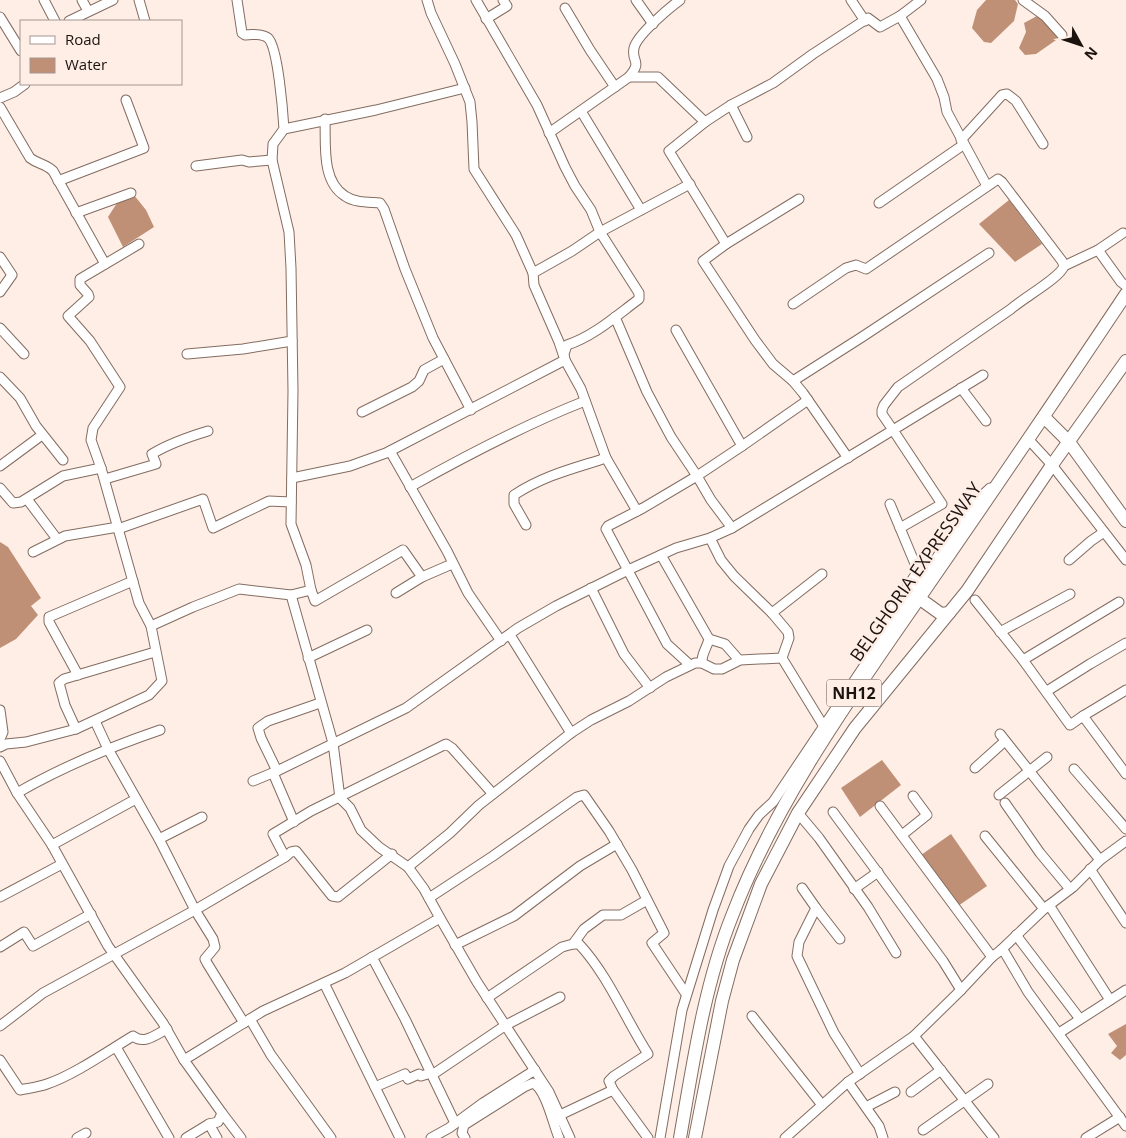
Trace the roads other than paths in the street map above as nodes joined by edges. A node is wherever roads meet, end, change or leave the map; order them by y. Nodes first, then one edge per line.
1 (44, 0) edge
2 (82, 0) edge
3 (112, 0) edge
4 (139, 0) edge
5 (237, 0) edge
6 (427, 0) edge
7 (476, 0) edge
8 (503, 0) edge
9 (636, 0) edge
10 (680, 0) edge
11 (851, 0) edge
12 (921, 0) edge
13 (1023, 0) edge
14 (565, 8) dead end
15 (88, 11) junction
16 (900, 16) junction
17 (0, 17) edge
18 (486, 19) junction
19 (54, 20) edge
20 (71, 20) edge
21 (145, 20) edge
22 (865, 21) junction
23 (653, 24) junction
24 (1062, 35) dead end
25 (20, 49) edge
26 (629, 77) junction
27 (24, 85) edge
28 (615, 87) junction
29 (465, 88) junction
30 (0, 98) edge
31 (126, 100) dead end
32 (730, 105) junction
33 (0, 107) edge
34 (581, 111) junction
35 (325, 120) junction
36 (705, 122) junction
37 (284, 129) junction
38 (549, 133) junction
39 (747, 137) dead end
40 (962, 142) junction
41 (1044, 144) dead end
42 (272, 160) junction
43 (196, 166) dead end
44 (58, 181) junction
45 (690, 184) junction
46 (987, 186) junction
47 (131, 193) dead end
48 (799, 199) dead end
49 (879, 203) dead end
50 (641, 210) junction
51 (76, 213) junction
52 (600, 232) junction
53 (1123, 233) dead end
54 (139, 244) dead end
55 (726, 244) junction
56 (1098, 250) junction
57 (989, 253) dead end
58 (0, 257) edge
59 (105, 264) junction
60 (1064, 266) junction
61 (533, 272) junction
62 (1126, 286) edge
63 (0, 292) edge
64 (1126, 294) edge
65 (793, 304) dead end
66 (615, 317) junction
67 (0, 328) edge
68 (676, 330) dead end
69 (292, 341) junction
70 (24, 354) dead end
71 (187, 354) dead end
72 (444, 358) junction
73 (565, 360) junction
74 (1126, 361) edge
75 (983, 375) dead end
76 (0, 377) edge
77 (793, 381) junction
78 (961, 388) junction
79 (808, 400) junction
80 (585, 401) junction
81 (471, 410) junction
82 (362, 412) dead end
83 (1044, 417) junction
84 (986, 421) dead end
85 (893, 430) junction
86 (208, 431) dead end
87 (42, 434) junction
88 (1029, 440) junction
89 (1069, 442) junction
90 (742, 446) junction
91 (390, 451) junction
92 (606, 458) junction
93 (848, 458) junction
94 (63, 460) dead end
95 (1052, 465) junction
96 (0, 466) edge
97 (101, 468) junction
98 (1006, 472) junction
99 (697, 476) junction
100 (292, 478) junction
101 (105, 479) junction
102 (410, 487) junction
103 (0, 488) edge
104 (27, 499) junction
105 (291, 502) junction
106 (890, 504) dead end
107 (637, 511) junction
108 (1126, 521) edge
109 (526, 525) dead end
110 (118, 528) junction
111 (732, 528) junction
112 (900, 528) junction
113 (1104, 532) junction
114 (710, 538) junction
115 (57, 539) junction
116 (33, 552) dead end
117 (661, 555) junction
118 (1069, 560) dead end
119 (1126, 560) edge
120 (452, 564) junction
121 (628, 570) junction
122 (822, 574) dead end
123 (422, 577) junction
124 (132, 581) junction
125 (592, 588) junction
126 (311, 590) junction
127 (396, 593) dead end
128 (1070, 594) dead end
129 (291, 595) junction
130 (920, 596) junction
131 (974, 600) dead end
132 (1119, 602) dead end
133 (772, 613) junction
134 (949, 613) junction
135 (151, 626) junction
136 (367, 630) dead end
137 (1000, 632) junction
138 (510, 635) junction
139 (884, 636) junction
140 (709, 639) junction
141 (501, 641) junction
142 (1126, 643) edge
143 (155, 652) junction
144 (308, 658) junction
145 (782, 658) junction
146 (739, 660) junction
147 (1024, 660) junction
148 (702, 663) junction
149 (690, 665) junction
150 (78, 675) junction
151 (650, 688) junction
152 (1126, 690) edge
153 (1047, 691) junction
154 (320, 703) junction
155 (0, 710) edge
156 (1083, 716) junction
157 (95, 721) junction
158 (826, 728) junction
159 (76, 729) junction
160 (160, 730) dead end
161 (571, 733) junction
162 (0, 739) edge
163 (333, 743) junction
164 (0, 747) edge
165 (108, 749) junction
166 (1046, 757) dead end
167 (0, 762) edge
168 (975, 768) dead end
169 (1074, 769) dead end
170 (1029, 771) junction
171 (275, 772) junction
172 (1126, 774) edge
173 (253, 781) dead end
174 (17, 793) junction
175 (493, 794) junction
176 (999, 795) dead end
177 (913, 796) dead end
178 (340, 798) junction
179 (136, 799) junction
180 (1005, 803) dead end
181 (880, 806) dead end
182 (834, 812) dead end
183 (798, 813) junction
184 (202, 817) dead end
185 (294, 822) junction
186 (1126, 829) edge
187 (902, 835) junction
188 (985, 836) dead end
189 (159, 839) junction
190 (1126, 841) edge
191 (617, 844) junction
192 (52, 845) junction
193 (392, 854) junction
194 (285, 857) junction
195 (1100, 860) junction
196 (62, 864) junction
197 (408, 867) junction
198 (1090, 869) junction
199 (878, 872) junction
200 (802, 888) dead end
201 (854, 889) junction
202 (1070, 889) junction
203 (0, 897) edge
204 (429, 898) junction
205 (647, 900) junction
206 (1046, 907) junction
207 (816, 908) junction
208 (195, 910) junction
209 (91, 914) junction
210 (440, 918) junction
211 (1126, 923) edge
212 (1016, 935) junction
213 (840, 939) dead end
214 (572, 944) junction
215 (455, 945) junction
216 (0, 947) edge
217 (1001, 950) junction
218 (114, 953) junction
219 (896, 953) dead end
220 (372, 957) junction
221 (992, 957) junction
222 (324, 983) junction
223 (961, 990) junction
224 (1126, 990) edge
225 (686, 994) junction
226 (560, 997) dead end
227 (487, 998) junction
228 (1110, 1000) junction
229 (752, 1016) dead end
230 (1080, 1019) junction
231 (247, 1021) junction
232 (506, 1025) junction
233 (0, 1026) edge
234 (166, 1029) junction
235 (1059, 1033) junction
236 (914, 1036) junction
237 (116, 1047) junction
238 (0, 1060) edge
239 (184, 1060) junction
240 (535, 1070) junction
241 (941, 1070) junction
242 (431, 1074) junction
243 (860, 1074) junction
244 (848, 1082) junction
245 (988, 1084) dead end
246 (375, 1087) junction
247 (613, 1090) junction
248 (895, 1092) dead end
249 (911, 1092) dead end
250 (965, 1101) junction
251 (822, 1105) junction
252 (866, 1108) junction
253 (222, 1113) junction
254 (560, 1115) junction
255 (1120, 1117) junction
256 (455, 1123) junction
257 (209, 1124) junction
258 (1126, 1126) edge
259 (923, 1130) dead end
260 (86, 1133) dead end
261 (696, 1136) edge
262 (991, 1137) edge
263 (77, 1138) edge
264 (169, 1138) edge
265 (186, 1138) edge
266 (217, 1138) edge
267 (242, 1138) edge
268 (332, 1138) edge
269 (400, 1138) edge
270 (431, 1138) edge
271 (465, 1138) edge
272 (559, 1138) edge
273 (570, 1138) edge
274 (648, 1138) edge
275 (660, 1138) edge
276 (680, 1138) edge
277 (784, 1138) edge
278 (883, 1138) edge
279 (1086, 1138) edge

1 - 19 street
2 - 15 street
3 - 15 street
4 - 21 street
5 - 37 street
6 - 29 street
7 - 18 street
8 - 18 street
9 - 23 street
10 - 23 street
11 - 22 street
12 - 16 street
13 - 24 street
14 - 28 street
15 - 20 street
16 - 22 street
16 - 40 street
17 - 25 street
18 - 38 street
22 - 32 street
23 - 26 street
26 - 28 street
26 - 36 street
27 - 30 street
28 - 34 street
29 - 35 street
29 - 61 street
31 - 44 street
32 - 36 street
32 - 39 street
33 - 44 street
34 - 38 street
34 - 50 street
35 - 37 street
35 - 72 street
36 - 45 street
37 - 42 street
38 - 52 street
40 - 41 street
40 - 46 street
40 - 49 street
42 - 43 street
42 - 69 street
44 - 51 street
45 - 50 street
45 - 55 street
46 - 60 street
46 - 65 street
47 - 51 street
48 - 55 street
50 - 52 street
51 - 59 street
52 - 61 street
52 - 66 street
53 - 56 street
54 - 59 street
55 - 77 street
56 - 60 street
56 - 62 street
57 - 77 street
58 - 63 street
59 - 97 street
60 - 85 street
61 - 73 street
64 - 83 highway, BELGHORIA EXPRESSWAY / NH12
66 - 73 street
66 - 99 street
67 - 70 street
68 - 90 street
69 - 71 street
69 - 100 street
72 - 81 street
72 - 82 street
73 - 80 street
73 - 81 street
74 - 89 highway, NH12
75 - 78 street
76 - 87 street
77 - 79 street
78 - 84 street
78 - 85 street
79 - 90 street
79 - 93 street
80 - 92 street
80 - 102 street
81 - 91 street
83 - 88 highway, BELGHORIA EXPRESSWAY / NH12
83 - 89 highway
85 - 93 street
85 - 112 street
86 - 101 street
87 - 94 street
87 - 96 street
88 - 95 street
88 - 98 highway, BELGHORIA EXPRESSWAY / NH12
89 - 95 highway, NH12
89 - 108 highway
90 - 99 street
91 - 100 street
91 - 102 street
92 - 107 street
92 - 109 street
93 - 111 street
95 - 113 street
95 - 134 highway, NH12
97 - 101 street
97 - 104 street
98 - 130 highway, BELGHORIA EXPRESSWAY / NH12
98 - 139 street
99 - 107 street
99 - 111 street
100 - 105 street
101 - 110 street
102 - 120 street
103 - 104 street
104 - 115 street
105 - 110 street
105 - 126 street
106 - 112 street
107 - 121 street
110 - 115 street
110 - 124 street
111 - 114 street
112 - 139 street
113 - 118 street
113 - 119 street
114 - 117 street
114 - 133 street
115 - 116 street
117 - 121 street
117 - 140 street
120 - 123 street
120 - 141 street
121 - 125 street
121 - 149 street
122 - 133 street
123 - 126 street
123 - 127 street
124 - 135 street
124 - 150 street
125 - 138 street
125 - 151 street
126 - 129 street
128 - 137 street
129 - 135 street
129 - 144 street
130 - 134 highway
130 - 158 highway, BELGHORIA EXPRESSWAY / NH12
131 - 137 street
132 - 147 street
133 - 145 street
134 - 183 highway, NH12
135 - 143 street
136 - 144 street
137 - 147 street
138 - 141 street
138 - 161 street
139 - 158 street
140 - 146 street
140 - 148 street
141 - 163 street
142 - 153 street
143 - 150 street
143 - 157 street
144 - 154 street
145 - 146 street
145 - 158 street
146 - 148 street
147 - 153 street
148 - 149 street
149 - 151 street
150 - 159 street
151 - 161 street
152 - 156 street
153 - 156 street
154 - 163 street
154 - 171 street
155 - 162 street
156 - 172 street
157 - 159 street
157 - 165 street
158 - 225 street
158 - 276 highway, BELGHORIA EXPRESSWAY / NH12
159 - 164 street
160 - 165 street
161 - 175 street
163 - 171 street
163 - 178 street
165 - 174 street
165 - 179 street
166 - 170 street
167 - 174 street
168 - 170 street
169 - 186 street
170 - 176 street
170 - 195 street
171 - 173 street
171 - 185 street
174 - 192 street
175 - 178 street
175 - 197 street
177 - 187 street
178 - 185 street
178 - 193 street
179 - 189 street
179 - 192 street
180 - 202 street
181 - 187 street
182 - 199 street
183 - 201 street
183 - 261 highway, NH12
184 - 189 street
185 - 194 street
187 - 221 street
188 - 206 street
189 - 208 street
190 - 195 street
191 - 204 street
191 - 205 street
191 - 215 street
192 - 196 street
193 - 194 street
193 - 197 street
194 - 208 street
195 - 198 street
196 - 203 street
196 - 209 street
197 - 204 street
198 - 202 street
198 - 211 street
199 - 201 street
199 - 223 street
200 - 207 street
201 - 219 street
202 - 206 street
204 - 210 street
205 - 214 street
205 - 225 street
206 - 212 street
206 - 228 street
207 - 213 street
207 - 243 street
208 - 218 street
208 - 231 street
209 - 216 street
209 - 218 street
210 - 215 street
210 - 220 street
212 - 217 street
212 - 230 street
214 - 227 street
214 - 247 street
215 - 227 street
217 - 221 street
217 - 235 street
218 - 233 street
218 - 234 street
220 - 222 street
220 - 242 street
221 - 223 street
222 - 231 street
222 - 246 street
223 - 236 street
224 - 228 street
225 - 275 street
226 - 232 street
227 - 232 street
228 - 230 street
229 - 251 street
230 - 235 street
231 - 239 street
231 - 268 street
232 - 240 street
232 - 242 street
234 - 237 street
234 - 239 street
235 - 255 street
236 - 241 street
236 - 243 street
237 - 238 street
237 - 264 street
239 - 253 street
240 - 254 street
240 - 256 street
241 - 249 street
241 - 250 street
242 - 246 street
242 - 256 street
243 - 244 street
244 - 251 street
244 - 252 street
245 - 250 street
246 - 269 street
247 - 254 street
247 - 274 street
248 - 252 street
250 - 259 street
250 - 262 street
251 - 277 street
252 - 278 street
253 - 257 street
253 - 267 street
254 - 273 street
255 - 258 street
255 - 279 street
256 - 270 street
257 - 265 street
257 - 266 street
260 - 263 street
271 - 272 street

